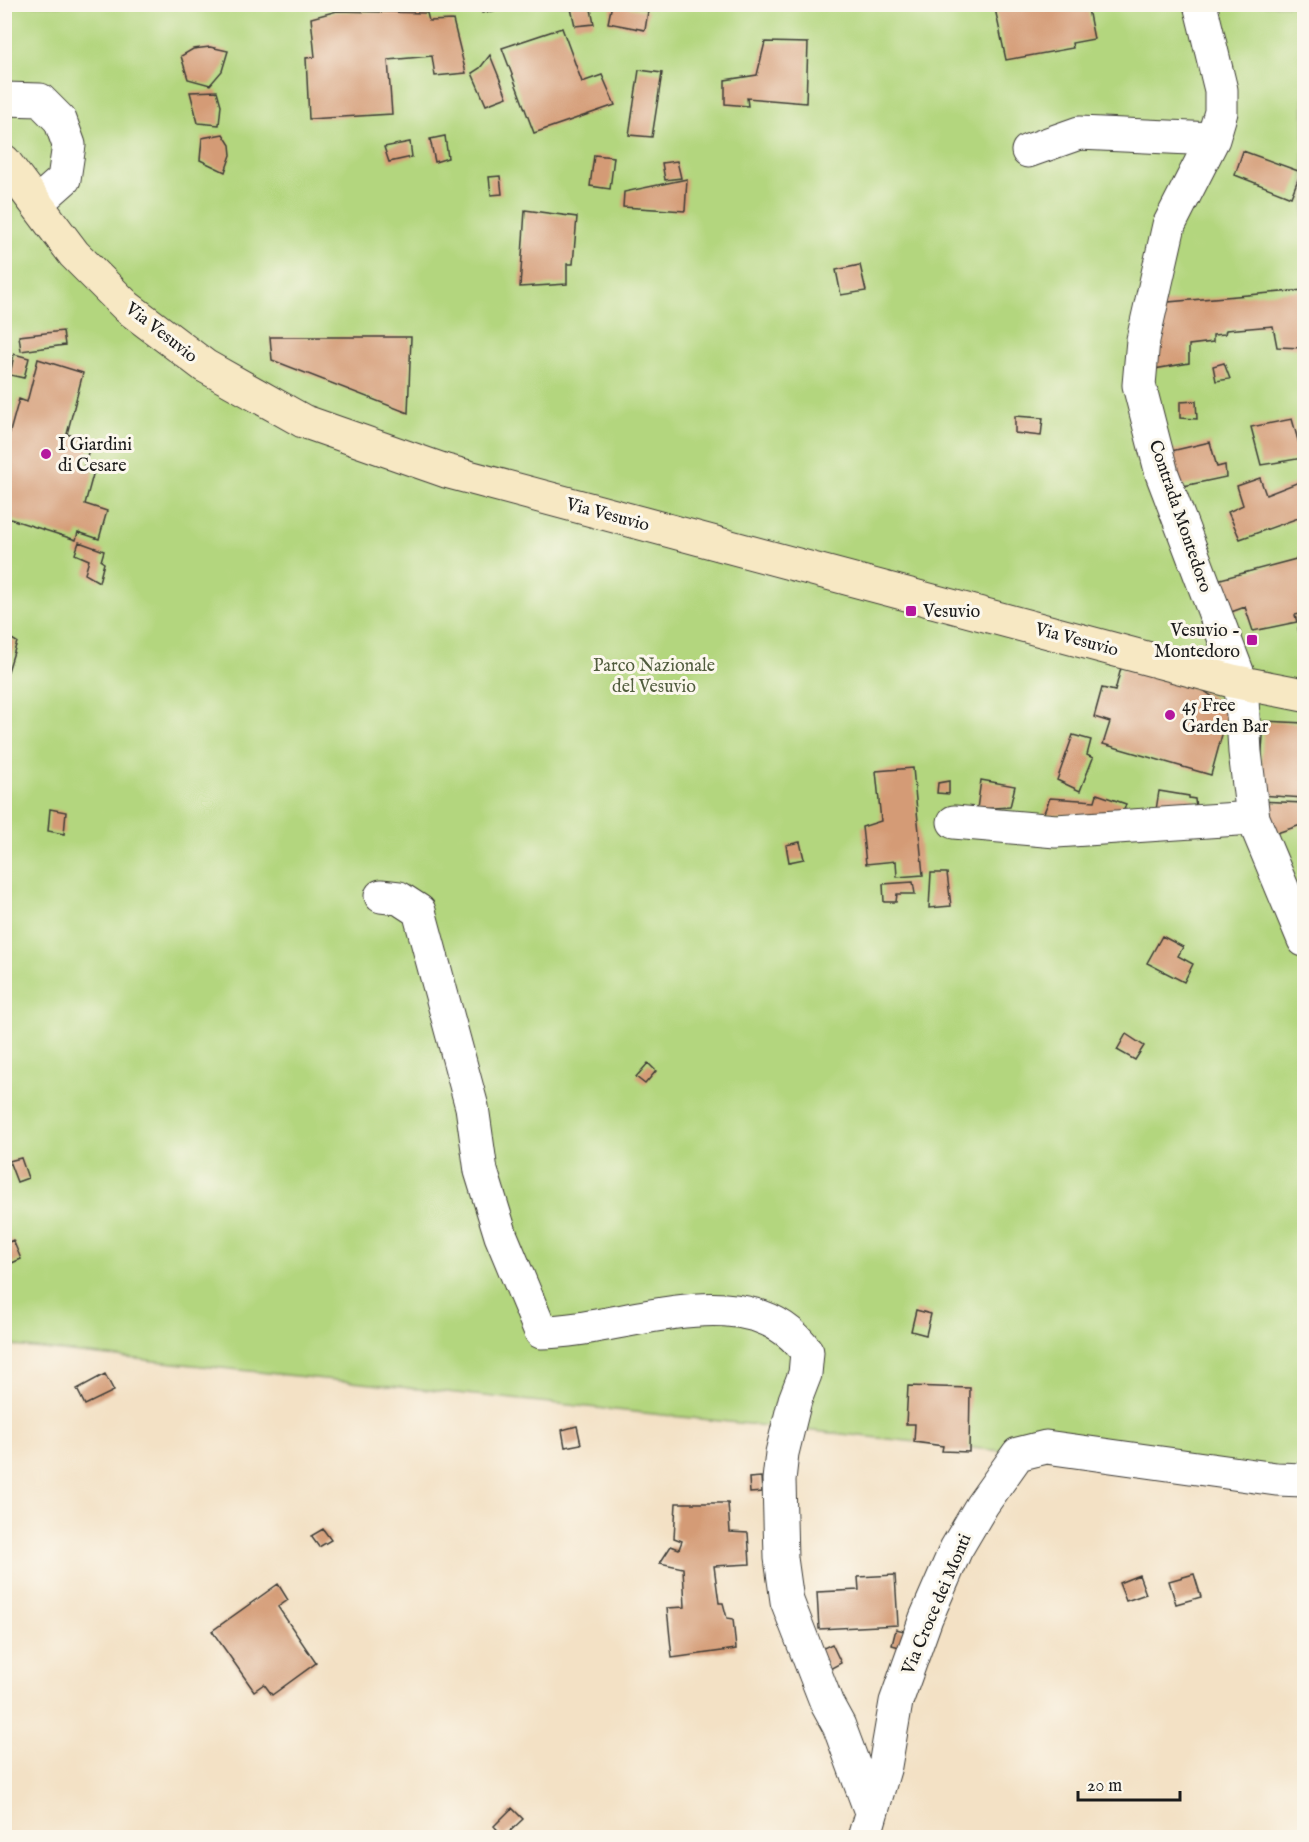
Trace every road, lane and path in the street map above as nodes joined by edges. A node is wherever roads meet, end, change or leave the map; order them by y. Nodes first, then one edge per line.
1 (1200, 4) edge
2 (4, 99) edge
3 (1213, 139) junction
4 (1028, 151) dead end
5 (4, 161) edge
6 (38, 202) junction
7 (1241, 682) junction
8 (1305, 694) edge
9 (1253, 818) junction
10 (954, 822) dead end
11 (381, 896) dead end
12 (1305, 940) edge
13 (1305, 1480) edge
14 (867, 1825) edge

1 - 3 street, Contrada Montedoro
2 - 6 street
3 - 4 street
3 - 7 street, Contrada Montedoro
5 - 6 street, Via Vesuvio
6 - 7 street, Via Vesuvio
7 - 8 street, Via Vesuvio
7 - 9 street
9 - 10 street
9 - 12 street
11 - 14 street
13 - 14 street, Via Croce dei Monti

